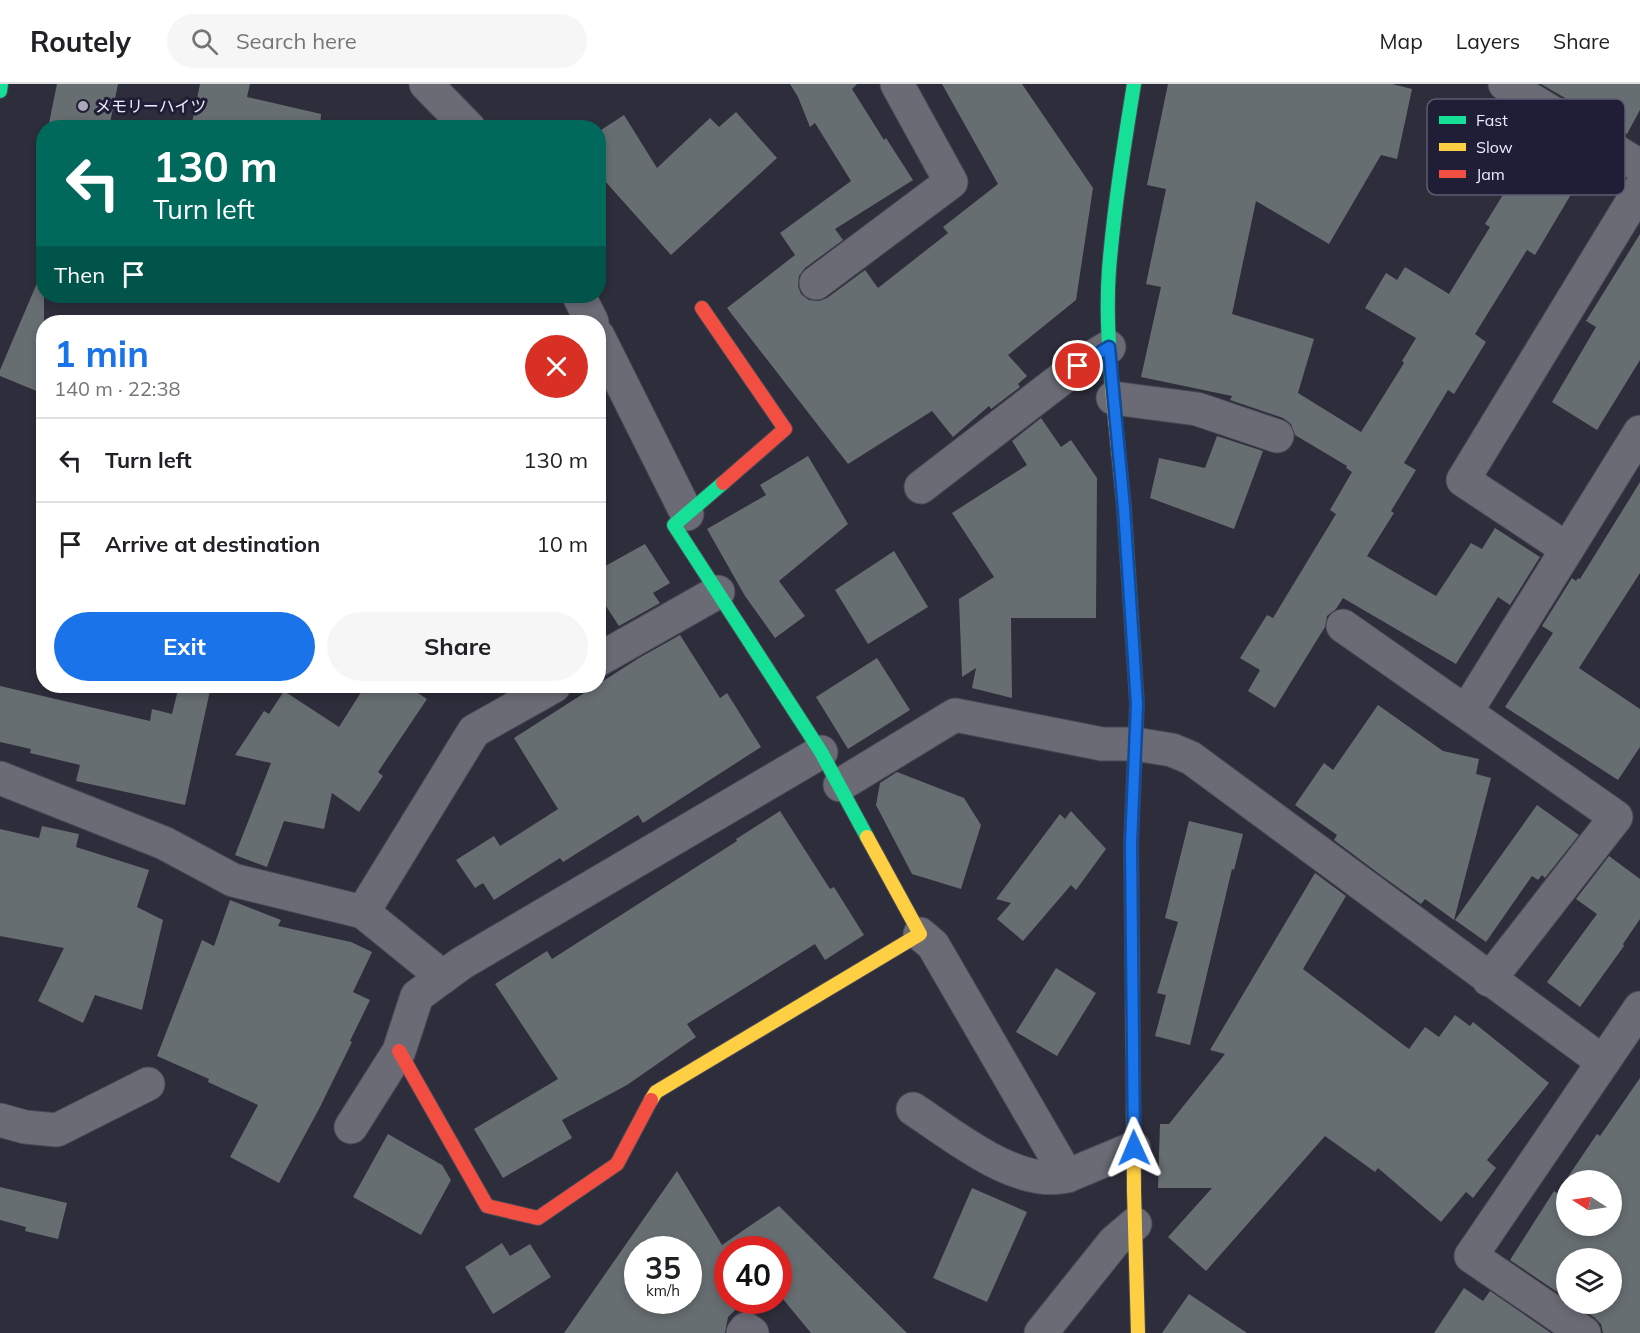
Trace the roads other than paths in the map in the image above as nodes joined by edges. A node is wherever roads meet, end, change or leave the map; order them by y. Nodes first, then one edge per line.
1 (1, 84) edge
2 (426, 84) edge
3 (897, 84) edge
4 (1134, 84) edge
5 (1505, 84) edge
6 (0, 91) edge
7 (1530, 99) edge
8 (462, 120) edge
9 (1625, 157) edge
10 (1640, 166) edge
11 (1640, 189) edge
12 (816, 283) dead end
13 (702, 308) dead end
14 (1109, 347) junction
15 (606, 352) edge
16 (1113, 398) junction
17 (1640, 432) edge
18 (1277, 436) dead end
19 (921, 487) dead end
20 (687, 514) junction
21 (1567, 549) junction
22 (718, 592) junction
23 (1343, 626) dead end
24 (606, 655) edge
25 (531, 693) edge
26 (1466, 712) junction
27 (1135, 744) junction
28 (822, 752) junction
29 (0, 778) edge
30 (840, 785) junction
31 (363, 912) junction
32 (920, 934) junction
33 (443, 977) junction
34 (1490, 980) junction
35 (1640, 1008) edge
36 (399, 1051) junction
37 (1603, 1062) junction
38 (148, 1084) dead end
39 (913, 1109) dead end
40 (0, 1120) edge
41 (351, 1127) dead end
42 (1134, 1148) junction
43 (1066, 1176) junction
44 (1135, 1224) junction
45 (743, 1333) edge
46 (752, 1333) edge
47 (1041, 1333) edge
48 (1138, 1333) edge
49 (1584, 1333) edge

1 - 6 street
2 - 8 street
3 - 12 street
4 - 14 street
5 - 7 street
9 - 10 street
11 - 21 street
13 - 20 street
14 - 16 street
14 - 19 street
15 - 20 street
16 - 18 street
16 - 27 street
17 - 21 street
20 - 22 street
21 - 26 street
22 - 24 street
22 - 28 street
23 - 26 street
25 - 31 street
26 - 34 street
27 - 30 street
27 - 34 street
27 - 42 street
28 - 30 street
28 - 33 street
29 - 31 street
30 - 32 street
31 - 33 street
32 - 36 street
32 - 43 street
33 - 36 street
34 - 37 street
35 - 37 street
36 - 41 street
37 - 49 street
38 - 40 street
39 - 43 street
42 - 43 street
42 - 44 street
44 - 47 street
44 - 48 street
45 - 46 street

